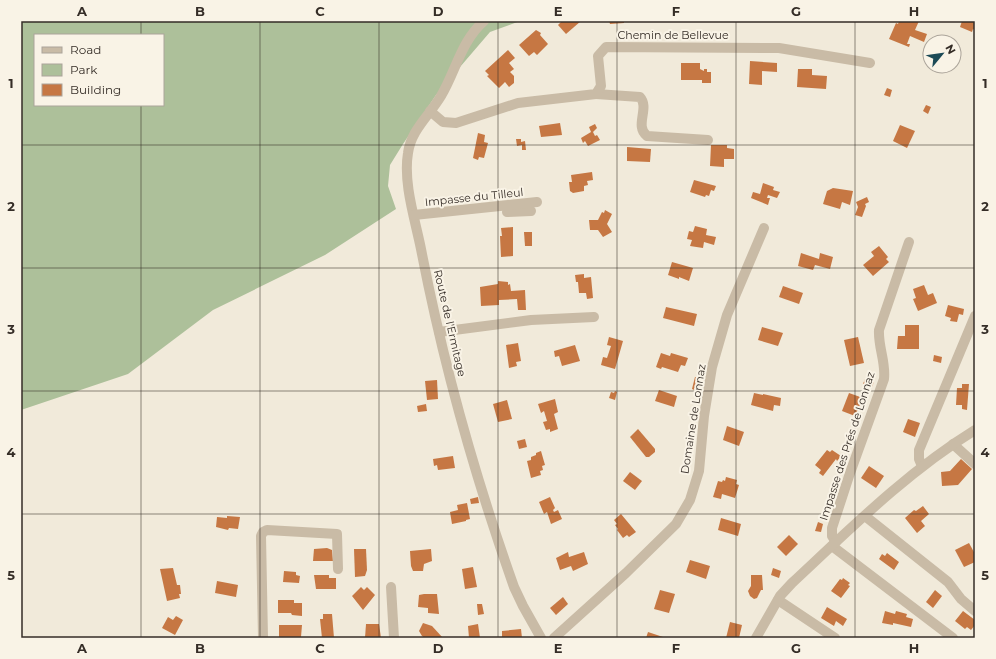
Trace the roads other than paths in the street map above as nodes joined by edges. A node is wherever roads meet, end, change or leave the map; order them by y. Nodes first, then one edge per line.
1 (484, 21) edge
2 (870, 63) dead end
3 (596, 94) junction
4 (430, 111) junction
5 (708, 140) dead end
6 (534, 206) dead end
7 (415, 218) junction
8 (764, 228) dead end
9 (909, 242) dead end
10 (975, 316) edge
11 (594, 318) dead end
12 (439, 332) junction
13 (975, 430) edge
14 (954, 444) junction
15 (975, 464) edge
16 (922, 466) junction
17 (864, 516) junction
18 (834, 544) junction
19 (338, 569) dead end
20 (391, 587) dead end
21 (778, 600) junction
22 (975, 611) edge
23 (263, 638) edge
24 (394, 638) edge
25 (541, 638) edge
26 (554, 638) edge
27 (756, 638) edge
28 (835, 638) edge
29 (953, 638) edge

1 - 4 street, Route de l'Ermitage
2 - 3 street, Chemin de Bellevue
3 - 4 street
3 - 5 street
4 - 7 street, Route de l'Ermitage
6 - 7 street
7 - 12 street, Route de l'Ermitage
8 - 26 street, Domaine de Lonnaz
9 - 18 street, Impasse des Prés de Lonnaz
10 - 16 street
11 - 12 street
12 - 25 street, Route de l'Ermitage
13 - 14 street
14 - 15 street
14 - 16 street
16 - 17 street
17 - 18 street
17 - 22 street
18 - 21 street
18 - 29 street
19 - 23 street
20 - 24 street
21 - 27 street
21 - 28 street

